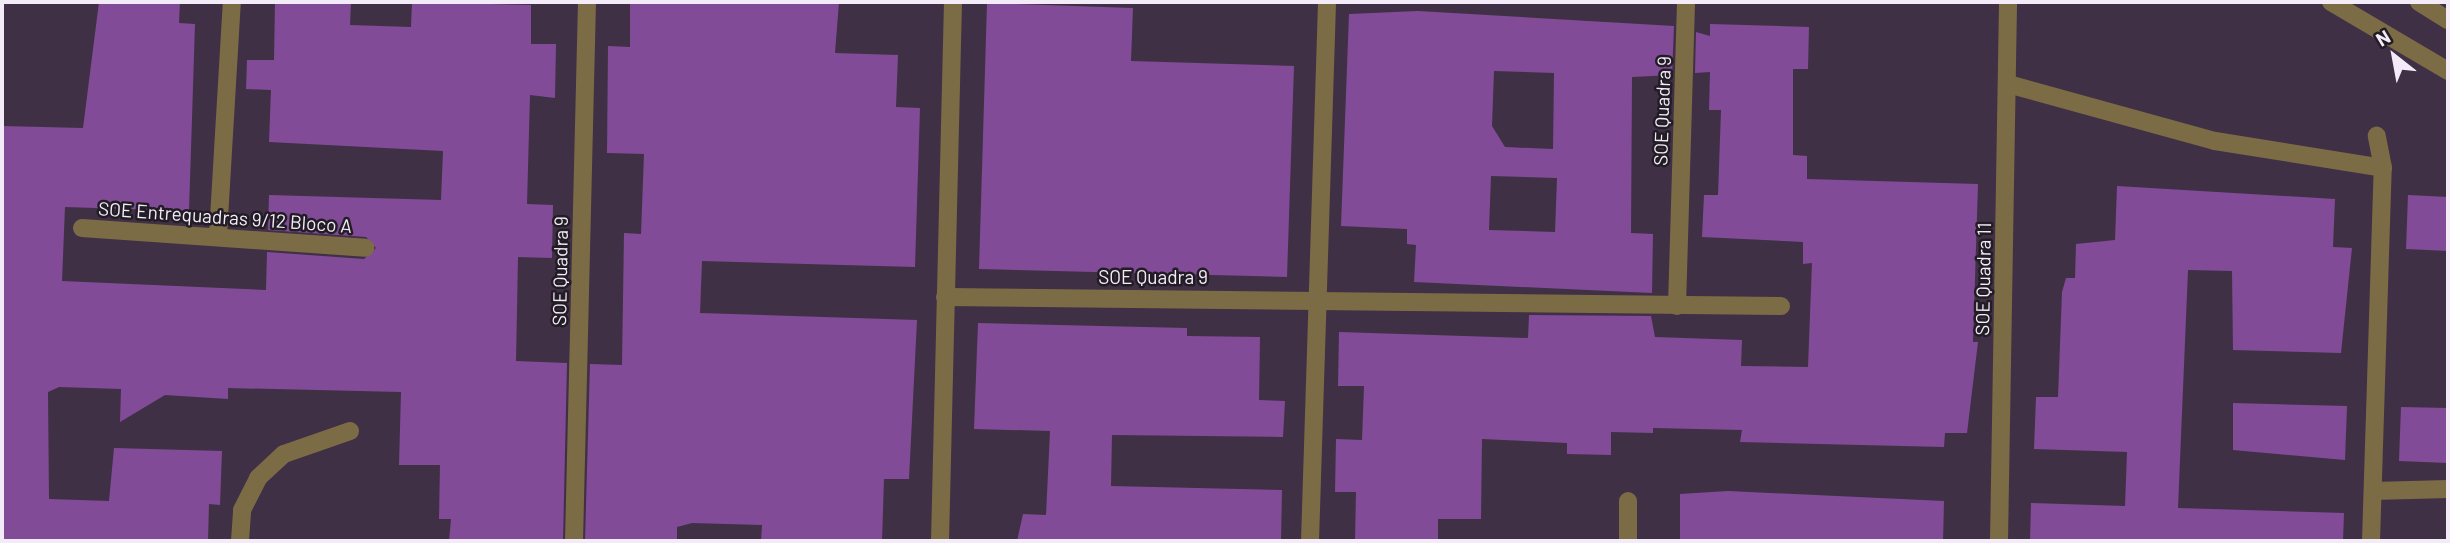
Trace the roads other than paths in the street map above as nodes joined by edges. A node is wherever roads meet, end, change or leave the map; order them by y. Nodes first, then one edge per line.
1 (232, 2) edge
2 (587, 2) edge
3 (953, 2) edge
4 (1327, 2) edge
5 (1686, 2) edge
6 (2331, 2) edge
7 (2420, 2) edge
8 (2008, 10) edge
9 (2448, 20) edge
10 (2448, 71) edge
11 (2008, 84) junction
12 (2376, 136) dead end
13 (2383, 168) junction
14 (82, 228) dead end
15 (218, 235) junction
16 (365, 248) dead end
17 (945, 297) junction
18 (1318, 298) junction
19 (1677, 306) junction
20 (1781, 306) dead end
21 (350, 431) dead end
22 (2448, 489) edge
23 (2373, 491) junction
24 (1628, 501) dead end
25 (240, 541) edge
26 (575, 541) edge
27 (940, 541) edge
28 (1310, 541) edge
29 (1628, 541) edge
30 (1999, 541) edge
31 (2371, 541) edge

1 - 15 street
2 - 26 street, SOE Quadra 9
3 - 17 street
4 - 18 street
5 - 19 street, SOE Quadra 9
6 - 10 street
7 - 9 street
8 - 11 street, SOE Quadra 11
11 - 13 street
11 - 30 street, SOE Quadra 11
12 - 13 street
13 - 23 street
14 - 15 street, SOE Entrequadras 9/12 Bloco A
15 - 16 street, SOE Entrequadras 9/12 Bloco A
17 - 18 street, SOE Quadra 9
17 - 27 street
18 - 19 street, SOE Quadra 9
18 - 28 street
19 - 20 street, SOE Quadra 9
21 - 25 street
22 - 23 street
23 - 31 street
24 - 29 street

